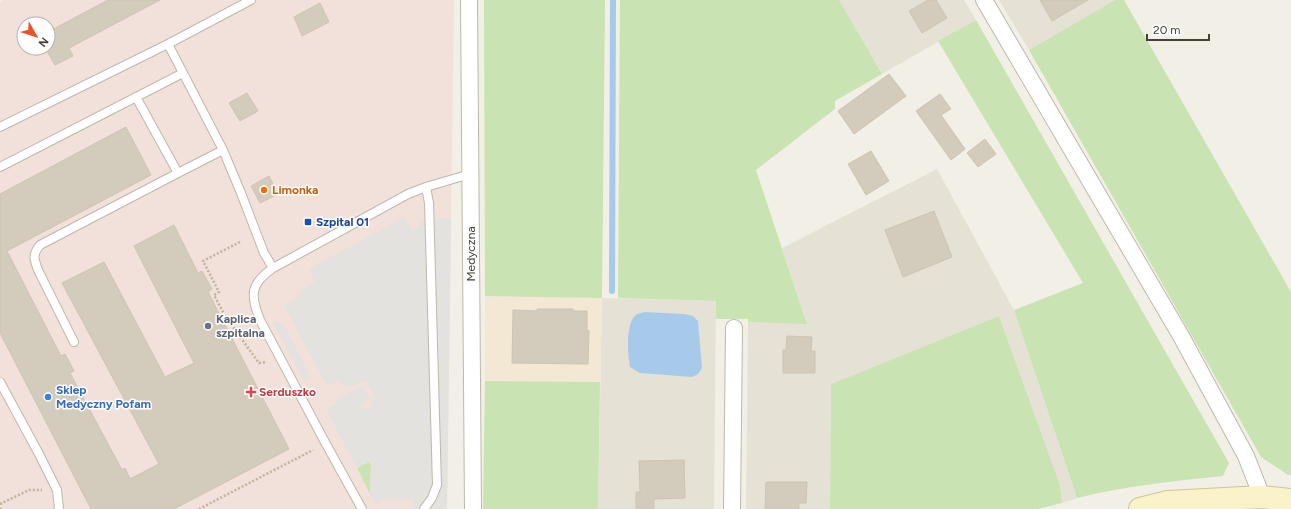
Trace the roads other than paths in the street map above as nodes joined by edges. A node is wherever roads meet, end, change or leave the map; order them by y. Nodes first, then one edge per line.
1 (250, 0) edge
2 (469, 0) edge
3 (984, 0) edge
4 (168, 44) junction
5 (183, 73) junction
6 (136, 96) junction
7 (0, 127) edge
8 (223, 150) junction
9 (0, 167) edge
10 (178, 173) junction
11 (470, 174) junction
12 (426, 187) junction
13 (273, 268) junction
14 (734, 328) dead end
15 (74, 342) dead end
16 (0, 382) edge
17 (1262, 497) junction
18 (1291, 500) edge
19 (59, 509) edge
20 (362, 509) edge
21 (424, 509) edge
22 (473, 509) edge
23 (732, 509) edge
24 (1140, 509) edge

1 - 4 lane
2 - 11 street, Medyczna
3 - 17 street
4 - 5 lane
4 - 7 lane
5 - 6 lane
5 - 8 lane
6 - 9 lane
6 - 10 lane
8 - 10 lane
8 - 13 lane
10 - 15 lane
11 - 12 lane
11 - 22 street, Medyczna
12 - 13 lane
12 - 21 lane
13 - 20 lane
14 - 23 street
16 - 19 lane
17 - 18 street
17 - 24 street

